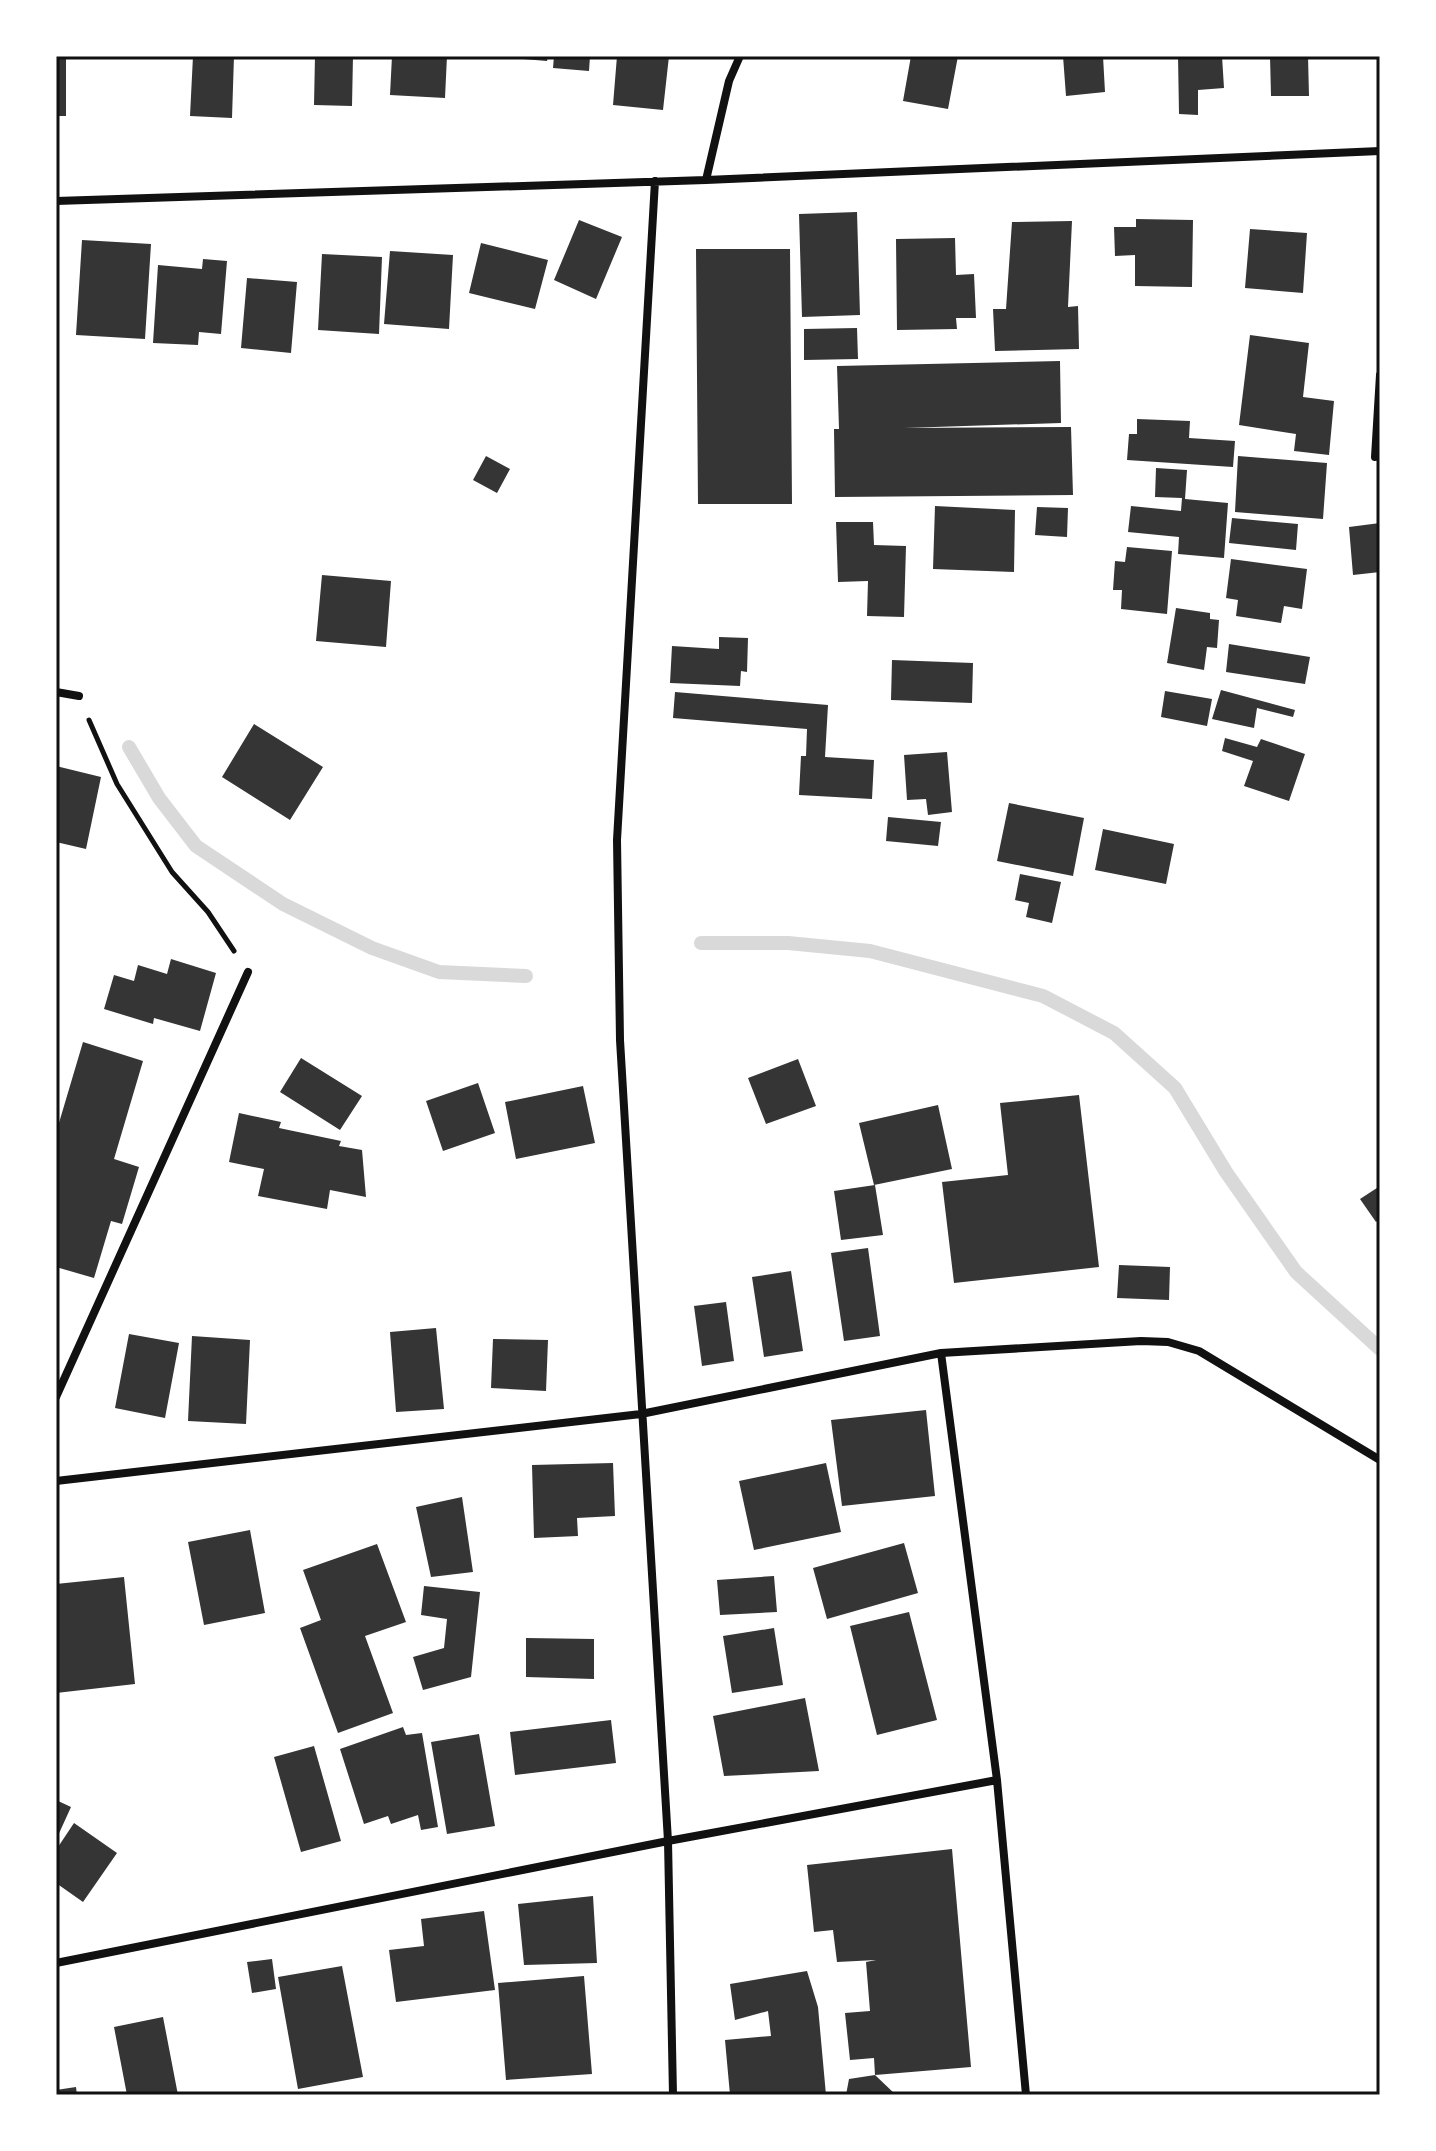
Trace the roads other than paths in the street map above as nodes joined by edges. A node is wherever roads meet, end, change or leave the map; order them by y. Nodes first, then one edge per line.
1 (740, 56) edge
2 (1380, 151) edge
3 (706, 180) junction
4 (655, 181) junction
5 (56, 201) edge
6 (1380, 375) edge
7 (1375, 457) dead end
8 (56, 692) edge
9 (79, 696) road end
10 (248, 972) road end
11 (941, 1353) junction
12 (56, 1397) edge
13 (641, 1414) junction
14 (1380, 1460) edge
15 (56, 1481) edge
16 (997, 1780) junction
17 (668, 1841) junction
18 (56, 1963) edge
19 (673, 2095) edge
20 (1026, 2095) edge

1 - 3 street
2 - 3 street
3 - 4 street
4 - 5 street
4 - 13 street
6 - 7 street
8 - 9 street
10 - 12 street
11 - 13 street
11 - 14 street
11 - 16 street
13 - 15 street
13 - 17 street
16 - 17 street
16 - 20 street
17 - 18 street
17 - 19 street

